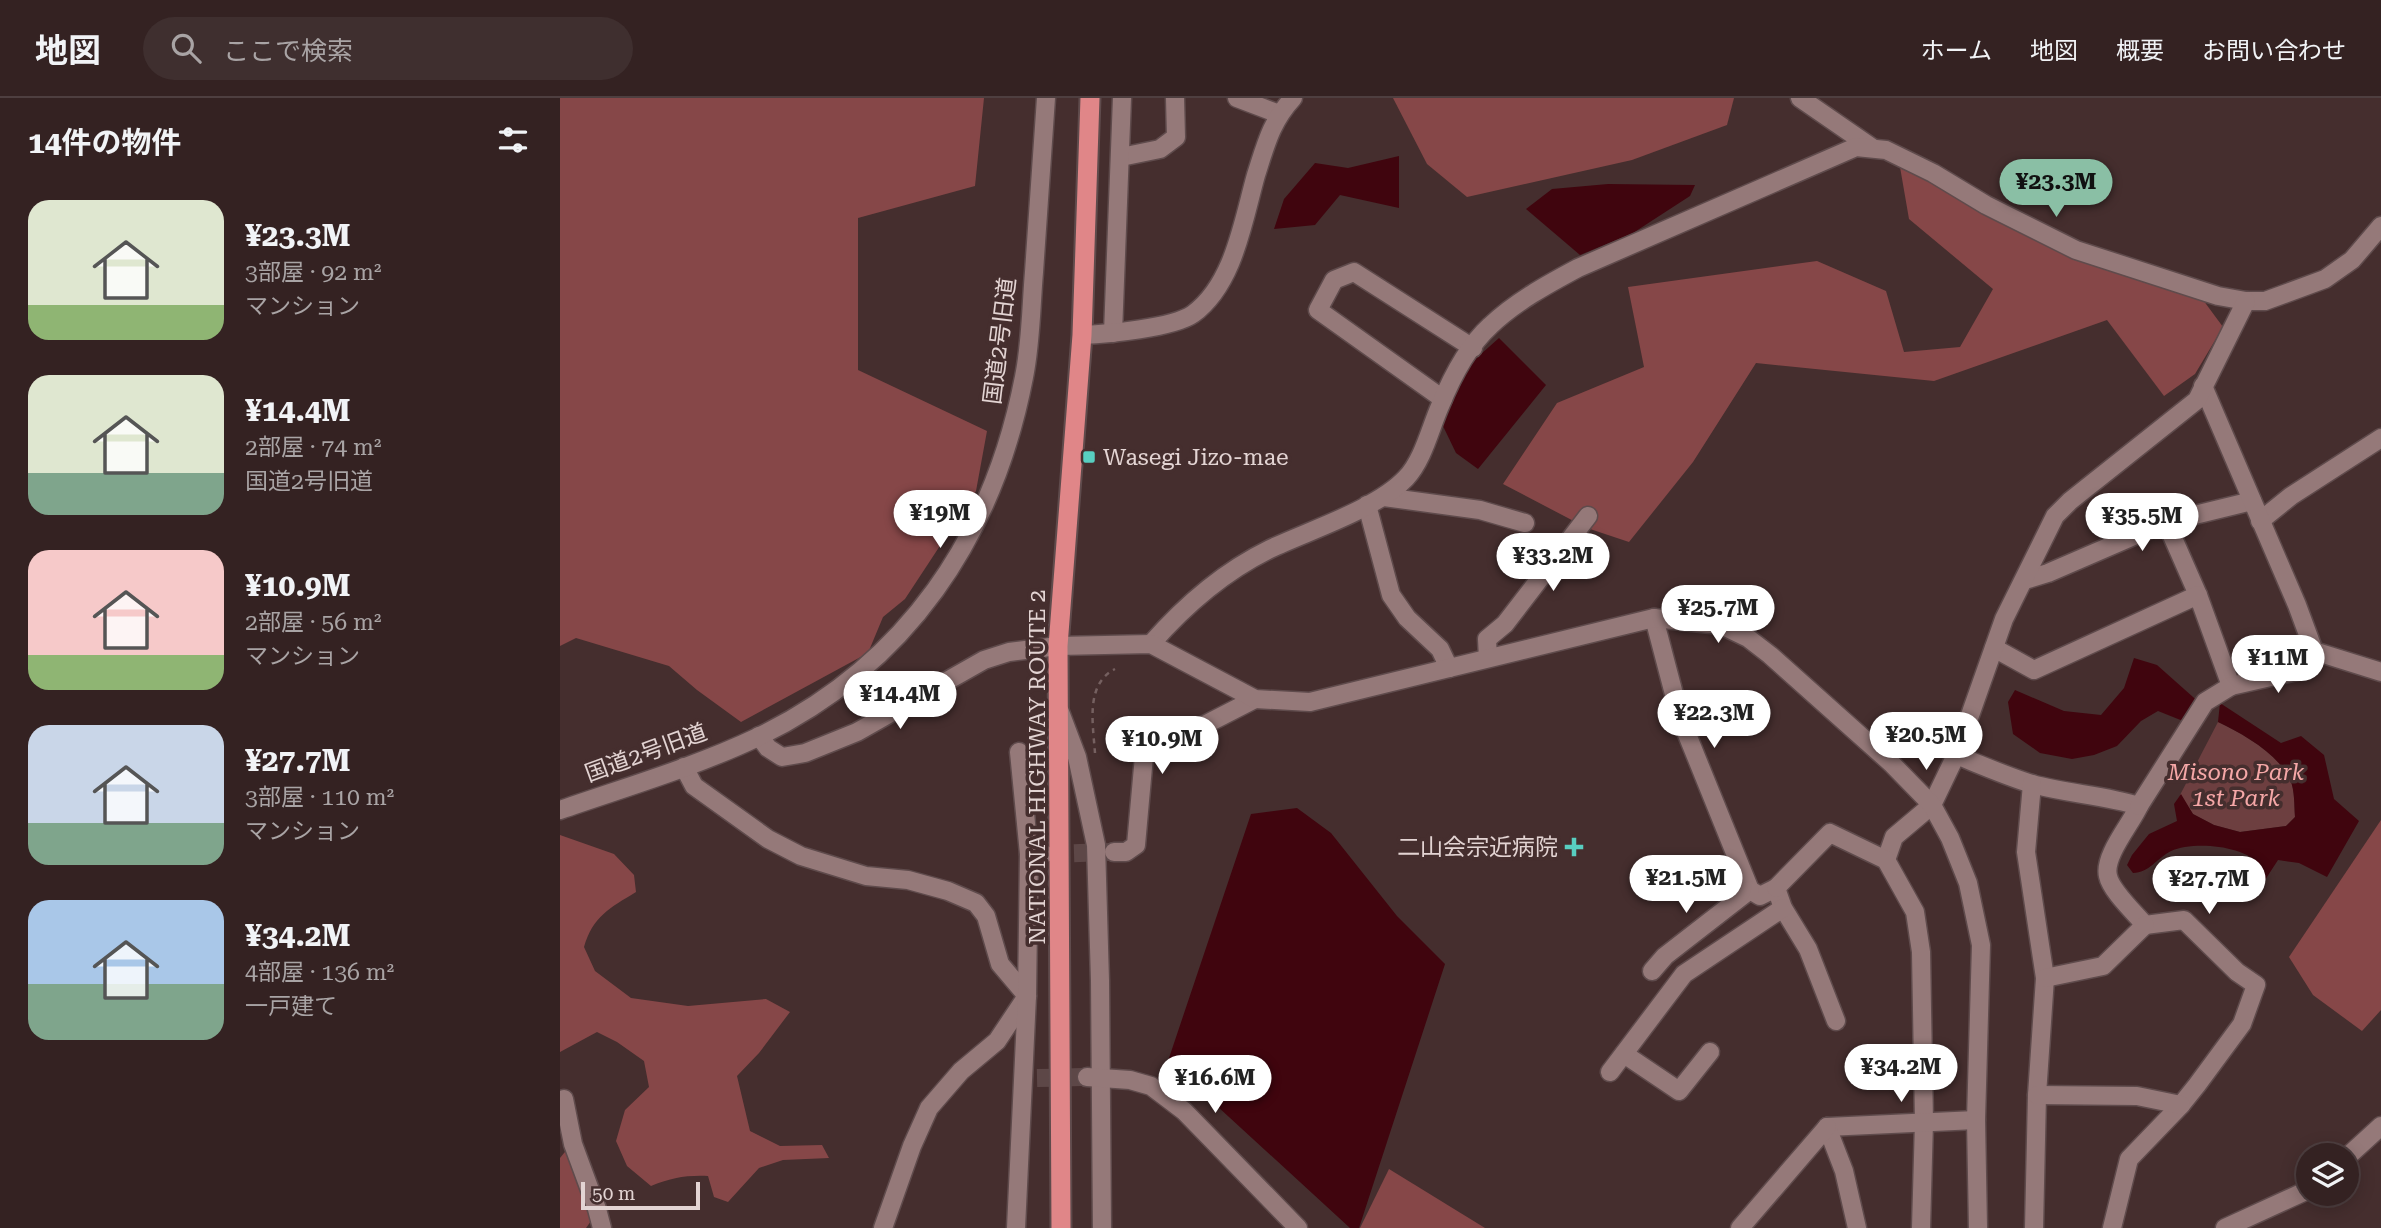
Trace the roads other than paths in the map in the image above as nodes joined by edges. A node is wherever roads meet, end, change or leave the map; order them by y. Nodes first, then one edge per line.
1 (1046, 98) edge
2 (1090, 98) edge
3 (1122, 98) edge
4 (1175, 98) edge
5 (1237, 98) edge
6 (1293, 98) edge
7 (1800, 98) edge
8 (1279, 114) junction
9 (1871, 147) junction
10 (1121, 157) junction
11 (2381, 226) edge
12 (2246, 301) junction
13 (1113, 333) junction
14 (1082, 335) junction
15 (1473, 348) junction
16 (2203, 386) junction
17 (1443, 399) junction
18 (2381, 438) edge
19 (1384, 497) junction
20 (2252, 501) junction
21 (1367, 505) junction
22 (1588, 516) dead end
23 (2260, 521) junction
24 (2166, 522) junction
25 (1525, 523) dead end
26 (2025, 580) junction
27 (2198, 595) junction
28 (1654, 618) junction
29 (1151, 644) junction
30 (1058, 646) junction
31 (1994, 648) junction
32 (2314, 651) junction
33 (1488, 659) junction
34 (1449, 668) junction
35 (2381, 672) edge
36 (2231, 685) junction
37 (1255, 699) junction
38 (1059, 709) junction
39 (759, 736) junction
40 (1019, 752) dead end
41 (1956, 755) junction
42 (684, 766) junction
43 (2032, 784) junction
44 (1932, 805) junction
45 (2139, 806) junction
46 (560, 810) edge
47 (1114, 852) tunnel mouth
48 (1885, 860) junction
49 (1776, 888) junction
50 (1750, 890) junction
51 (1783, 908) junction
52 (2145, 925) junction
53 (1652, 971) dead end
54 (2045, 978) junction
55 (1027, 996) junction
56 (1836, 1021) dead end
57 (1710, 1052) dead end
58 (1624, 1054) junction
59 (1611, 1072) dead end
60 (1094, 1078) junction
61 (2037, 1095) junction
62 (564, 1099) dead end
63 (2181, 1105) junction
64 (1976, 1120) junction
65 (1924, 1122) junction
66 (2381, 1126) edge
67 (1827, 1127) junction
68 (1061, 1146) junction
69 (2359, 1146) edge
70 (2296, 1195) edge
71 (602, 1228) edge
72 (883, 1228) edge
73 (1016, 1228) edge
74 (1061, 1228) edge
75 (1068, 1228) edge
76 (1102, 1228) edge
77 (1298, 1228) edge
78 (1740, 1228) edge
79 (1857, 1228) edge
80 (1921, 1228) edge
81 (1978, 1228) edge
82 (2034, 1228) edge
83 (2112, 1228) edge
84 (2225, 1228) edge

1 - 39 street, 国道2号旧道
2 - 14 highway, NATIONAL HIGHWAY ROUTE 2
3 - 10 street
4 - 10 street
5 - 8 street
6 - 8 street
7 - 9 street
8 - 13 street
9 - 12 street
9 - 15 street
10 - 13 street
11 - 12 street
12 - 16 street
13 - 14 street
14 - 30 highway, NATIONAL HIGHWAY ROUTE 2
15 - 17 street
15 - 17 street
16 - 20 street
16 - 26 street
17 - 19 street
18 - 23 street
19 - 21 street
19 - 25 street
20 - 23 street
20 - 24 street
21 - 29 street
21 - 34 street
22 - 33 street
23 - 32 street
24 - 26 street
24 - 27 street
26 - 31 street
27 - 31 street
27 - 36 street
28 - 33 street
28 - 44 street
28 - 50 street
29 - 30 street
29 - 37 street
30 - 38 highway, NATIONAL HIGHWAY ROUTE 2
30 - 39 street
31 - 41 street
32 - 35 street
32 - 36 street
33 - 34 street
34 - 37 street
36 - 45 street
37 - 47 street
38 - 60 street
38 - 68 highway, NATIONAL HIGHWAY ROUTE 2
39 - 42 street, 国道2号旧道
40 - 55 street
41 - 43 street
41 - 44 street
42 - 46 street, 国道2号旧道
42 - 55 street
43 - 45 street
43 - 54 street
44 - 48 street
44 - 64 street
45 - 52 street
48 - 49 street
48 - 65 street
49 - 50 street
49 - 51 street
50 - 53 street
51 - 56 street
51 - 58 street
52 - 54 street
52 - 63 street
54 - 61 street
55 - 72 street
55 - 73 street
57 - 58 street
58 - 59 street
60 - 76 street
60 - 77 street
61 - 63 street
61 - 82 street
62 - 71 street
63 - 83 street
64 - 65 street
64 - 81 street
65 - 67 street
65 - 80 street
66 - 69 street
67 - 78 street
67 - 79 street
68 - 74 highway, NATIONAL HIGHWAY ROUTE 2
68 - 75 highway
70 - 84 street

